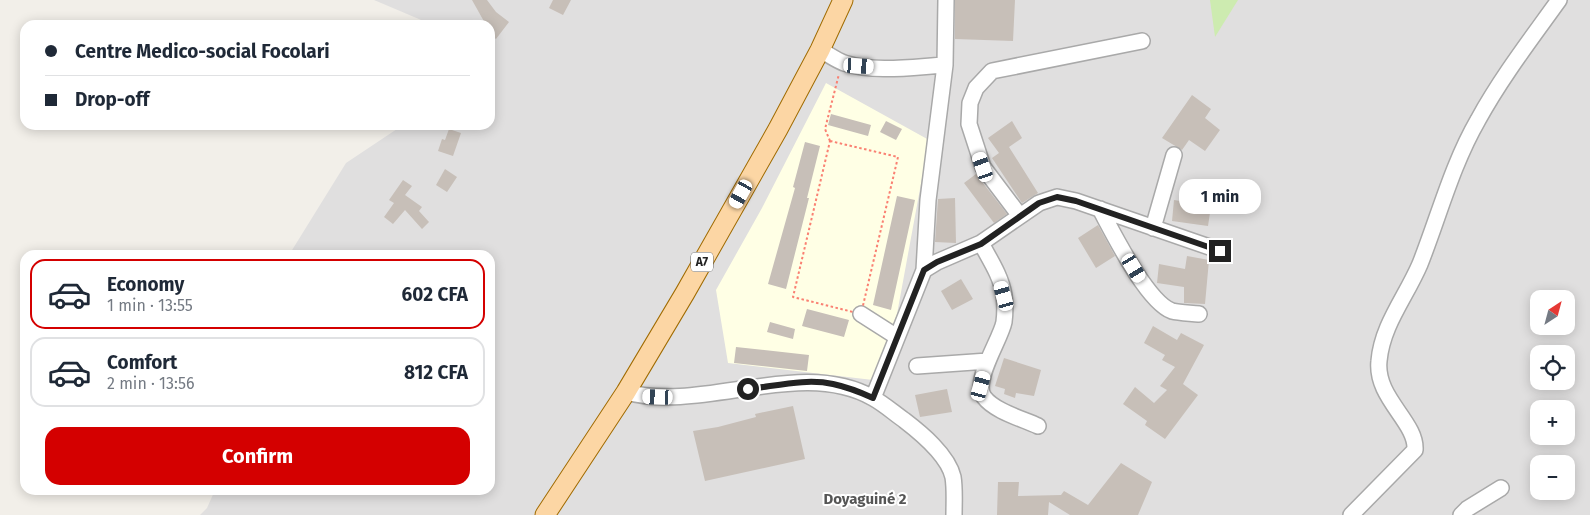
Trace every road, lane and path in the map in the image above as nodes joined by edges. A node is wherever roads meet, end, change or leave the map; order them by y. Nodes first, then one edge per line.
1 (843, 0) edge
2 (946, 0) edge
3 (1559, 0) edge
4 (1142, 41) dead end
5 (820, 50) junction
6 (842, 62) junction
7 (945, 65) junction
8 (830, 141) junction
9 (1174, 155) dead end
10 (1100, 209) junction
11 (1020, 216) junction
12 (1153, 228) junction
13 (981, 244) junction
14 (1220, 251) dead end
15 (924, 270) junction
16 (861, 314) junction
17 (1199, 314) dead end
18 (897, 337) junction
19 (988, 360) junction
20 (917, 366) dead end
21 (626, 392) junction
22 (873, 398) junction
23 (1038, 426) dead end
24 (1501, 488) dead end
25 (545, 515) edge
26 (954, 515) edge
27 (1351, 515) edge
28 (1461, 515) edge

1 - 5 main road, A7
2 - 7 street
3 - 27 street
4 - 11 street
5 - 6 street
5 - 21 main road, A7
6 - 7 street
6 - 8 path
7 - 15 street
8 - 16 path
8 - 16 path
9 - 12 street
10 - 11 street
10 - 12 street
10 - 17 street
11 - 13 street
12 - 14 street
13 - 15 street
13 - 19 street
15 - 18 street
16 - 18 street
18 - 22 street
19 - 20 street
19 - 23 street
21 - 22 street
21 - 25 main road, A7
22 - 26 street
24 - 28 street

